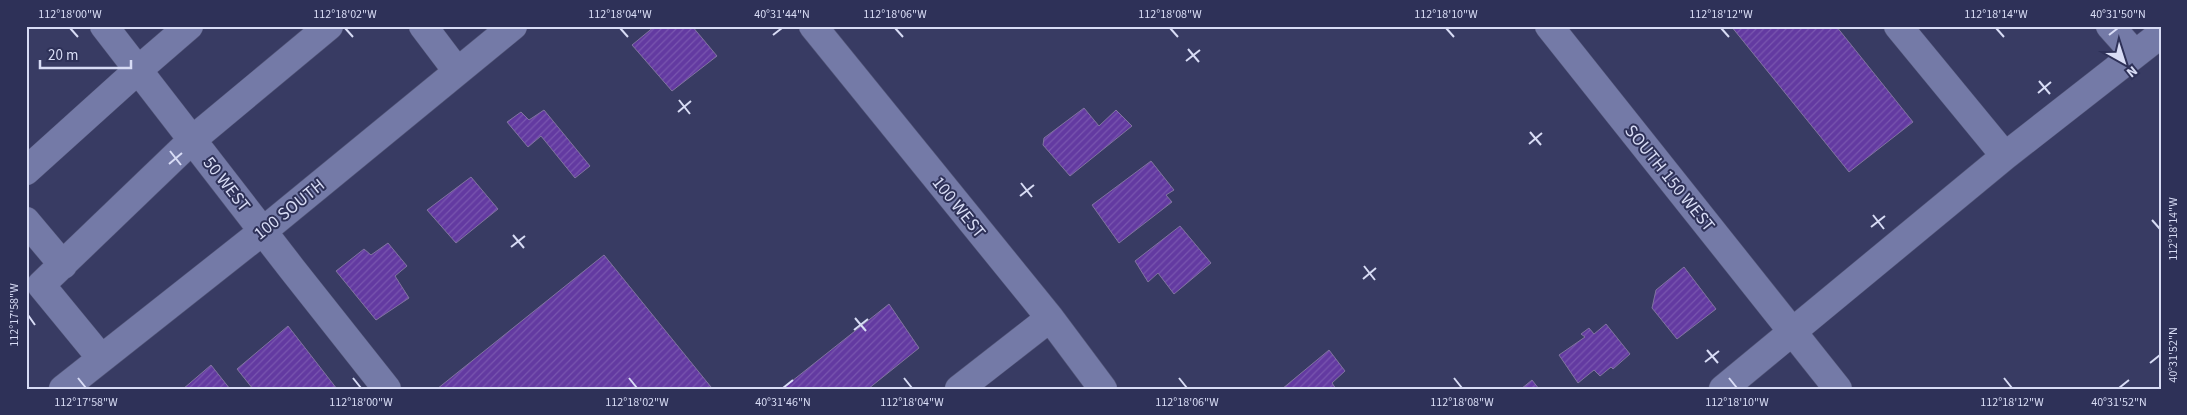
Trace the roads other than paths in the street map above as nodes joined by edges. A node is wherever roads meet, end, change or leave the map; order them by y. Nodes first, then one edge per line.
1 (104, 26) edge
2 (189, 26) edge
3 (329, 26) edge
4 (423, 26) edge
5 (513, 26) edge
6 (813, 26) edge
7 (1549, 26) edge
8 (1898, 26) edge
9 (2110, 26) edge
10 (2161, 34) edge
11 (2136, 54) junction
12 (138, 70) junction
13 (457, 71) junction
14 (192, 140) junction
15 (2005, 156) junction
16 (26, 171) edge
17 (26, 221) edge
18 (263, 231) junction
19 (63, 265) junction
20 (1050, 318) junction
21 (1792, 330) junction
22 (101, 358) junction
23 (63, 389) edge
24 (387, 389) edge
25 (959, 389) edge
26 (1103, 389) edge
27 (1723, 389) edge
28 (1838, 389) edge

1 - 12 street, 50 WEST
2 - 12 street
3 - 14 street
4 - 13 street
5 - 13 street, 100 SOUTH
6 - 20 street, 100 WEST
7 - 21 street, SOUTH 150 WEST
8 - 15 street
9 - 11 street
10 - 11 street
11 - 15 street
12 - 14 street, 50 WEST
12 - 16 street
13 - 18 street, 100 SOUTH
14 - 18 street, 50 WEST
14 - 19 street
15 - 21 street
17 - 19 street
18 - 22 street, 100 SOUTH
18 - 24 street, 50 WEST
19 - 22 street
20 - 25 street
20 - 26 street, 100 WEST
21 - 27 street
21 - 28 street, SOUTH 150 WEST
22 - 23 street, 100 SOUTH

